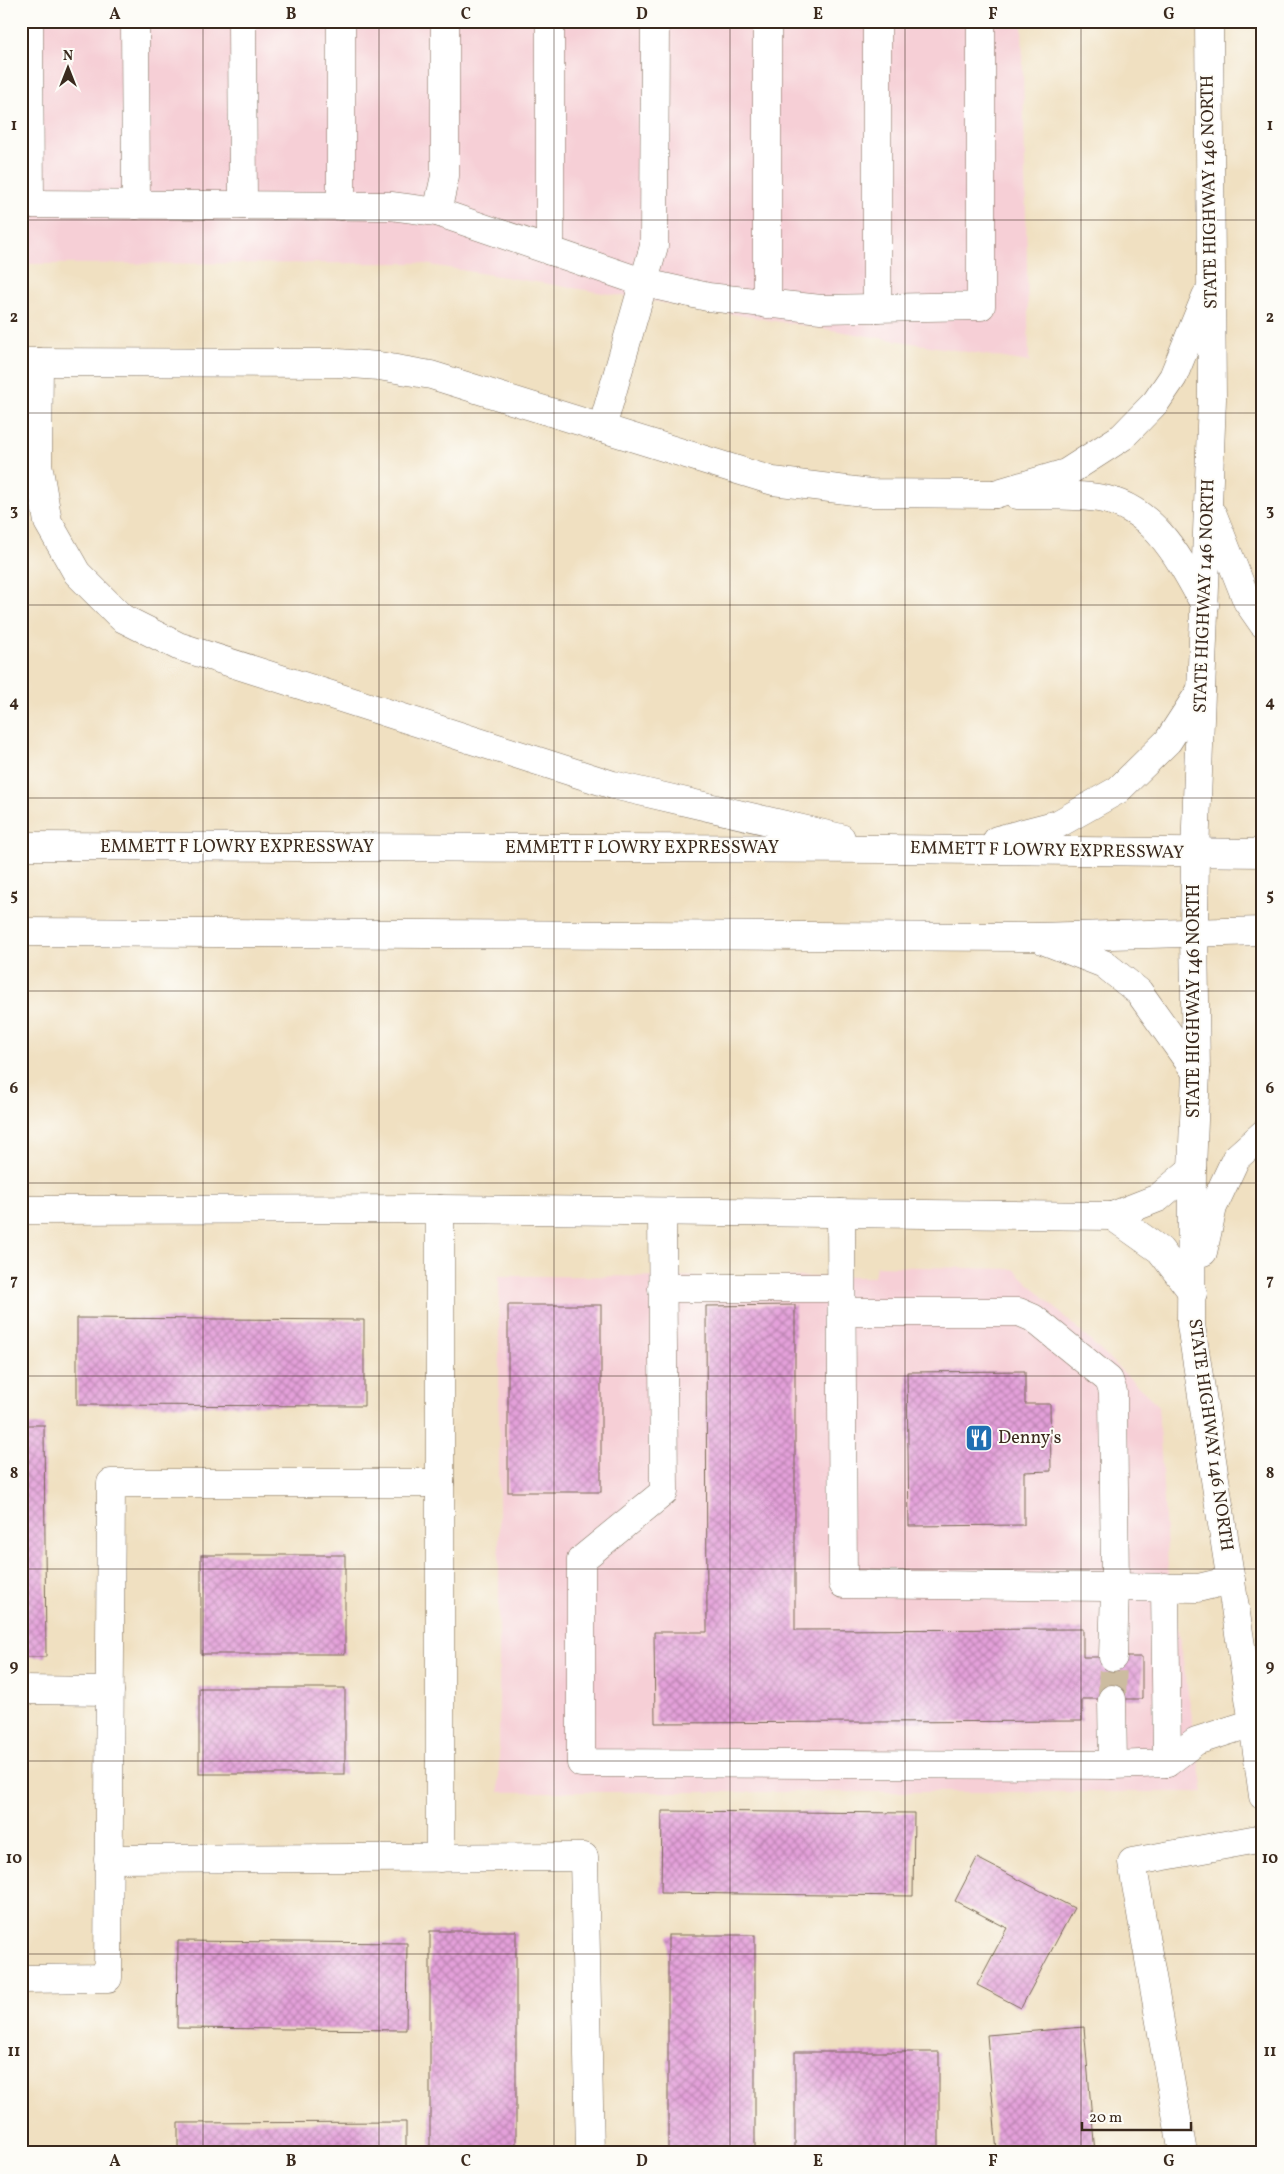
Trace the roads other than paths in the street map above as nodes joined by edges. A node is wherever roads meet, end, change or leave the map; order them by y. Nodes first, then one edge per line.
1 (28, 21) edge
2 (134, 21) edge
3 (242, 21) edge
4 (341, 21) edge
5 (445, 21) edge
6 (550, 21) edge
7 (655, 21) edge
8 (767, 21) edge
9 (877, 21) edge
10 (981, 21) edge
11 (1209, 21) edge
12 (26, 204) edge
13 (136, 204) junction
14 (242, 205) junction
15 (341, 206) junction
16 (437, 212) junction
17 (550, 252) junction
18 (645, 283) junction
19 (1211, 283) junction
20 (767, 304) junction
21 (877, 308) junction
22 (30, 362) edge
23 (602, 428) junction
24 (995, 494) junction
25 (1209, 505) junction
26 (1205, 605) junction
27 (1263, 624) edge
28 (1201, 690) junction
29 (21, 846) edge
30 (888, 849) junction
31 (957, 849) junction
32 (1195, 853) junction
33 (1263, 853) edge
34 (1263, 931) edge
35 (21, 932) edge
36 (1194, 932) junction
37 (1034, 936) junction
38 (1196, 1072) junction
39 (1263, 1134) edge
40 (1192, 1169) junction
41 (440, 1209) junction
42 (21, 1210) edge
43 (662, 1212) junction
44 (841, 1213) junction
45 (1112, 1216) junction
46 (662, 1288) junction
47 (1193, 1293) junction
48 (842, 1300) junction
49 (440, 1483) junction
50 (1231, 1580) junction
51 (1115, 1587) junction
52 (1165, 1587) junction
53 (1113, 1657) tunnel mouth
54 (21, 1690) edge
55 (110, 1691) junction
56 (1112, 1699) tunnel mouth
57 (1253, 1723) junction
58 (1167, 1763) junction
59 (1113, 1765) junction
60 (1263, 1796) edge
61 (1263, 1838) edge
62 (440, 1858) junction
63 (108, 1859) junction
64 (21, 1979) edge
65 (590, 2153) edge
66 (1183, 2153) edge

1 - 12 main road
2 - 13 main road
3 - 14 main road
4 - 15 main road
5 - 16 main road
6 - 17 main road
7 - 18 main road
8 - 20 main road
9 - 21 main road
10 - 21 main road
11 - 19 main road, STATE HIGHWAY 146 NORTH
12 - 13 main road
13 - 14 main road
14 - 15 main road
15 - 16 main road
16 - 17 main road
17 - 18 main road
18 - 20 main road
18 - 23 main road
19 - 24 main road
19 - 25 main road, STATE HIGHWAY 146 NORTH
20 - 21 main road
22 - 23 main road
22 - 30 main road
23 - 24 main road
24 - 26 main road
25 - 26 main road, STATE HIGHWAY 146 NORTH
25 - 27 main road
26 - 28 main road, STATE HIGHWAY 146 NORTH
28 - 31 main road
28 - 32 main road, STATE HIGHWAY 146 NORTH
29 - 30 main road, EMMETT F LOWRY EXPRESSWAY
30 - 31 main road, EMMETT F LOWRY EXPRESSWAY
31 - 32 main road, EMMETT F LOWRY EXPRESSWAY
32 - 33 main road, EMMETT F LOWRY EXPRESSWAY
32 - 36 main road, STATE HIGHWAY 146 NORTH
34 - 36 main road
35 - 37 main road
36 - 37 main road
36 - 38 main road, STATE HIGHWAY 146 NORTH
37 - 38 main road
38 - 40 main road, STATE HIGHWAY 146 NORTH
39 - 47 main road
40 - 45 main road
40 - 47 main road, STATE HIGHWAY 146 NORTH
41 - 42 main road
41 - 43 main road
41 - 49 main road
43 - 44 main road
43 - 46 main road
44 - 45 main road
44 - 48 main road
45 - 47 main road
46 - 48 main road
46 - 59 main road
47 - 50 main road, STATE HIGHWAY 146 NORTH
48 - 51 main road
48 - 51 main road
49 - 55 main road
49 - 62 main road
50 - 52 main road
50 - 57 main road, STATE HIGHWAY 146 NORTH
51 - 52 main road
51 - 53 main road
52 - 58 main road
54 - 55 main road
55 - 63 main road
56 - 59 main road
57 - 58 main road
57 - 60 main road, STATE HIGHWAY 146 NORTH
58 - 59 main road
61 - 66 main road
62 - 63 main road
62 - 65 main road
63 - 64 main road

